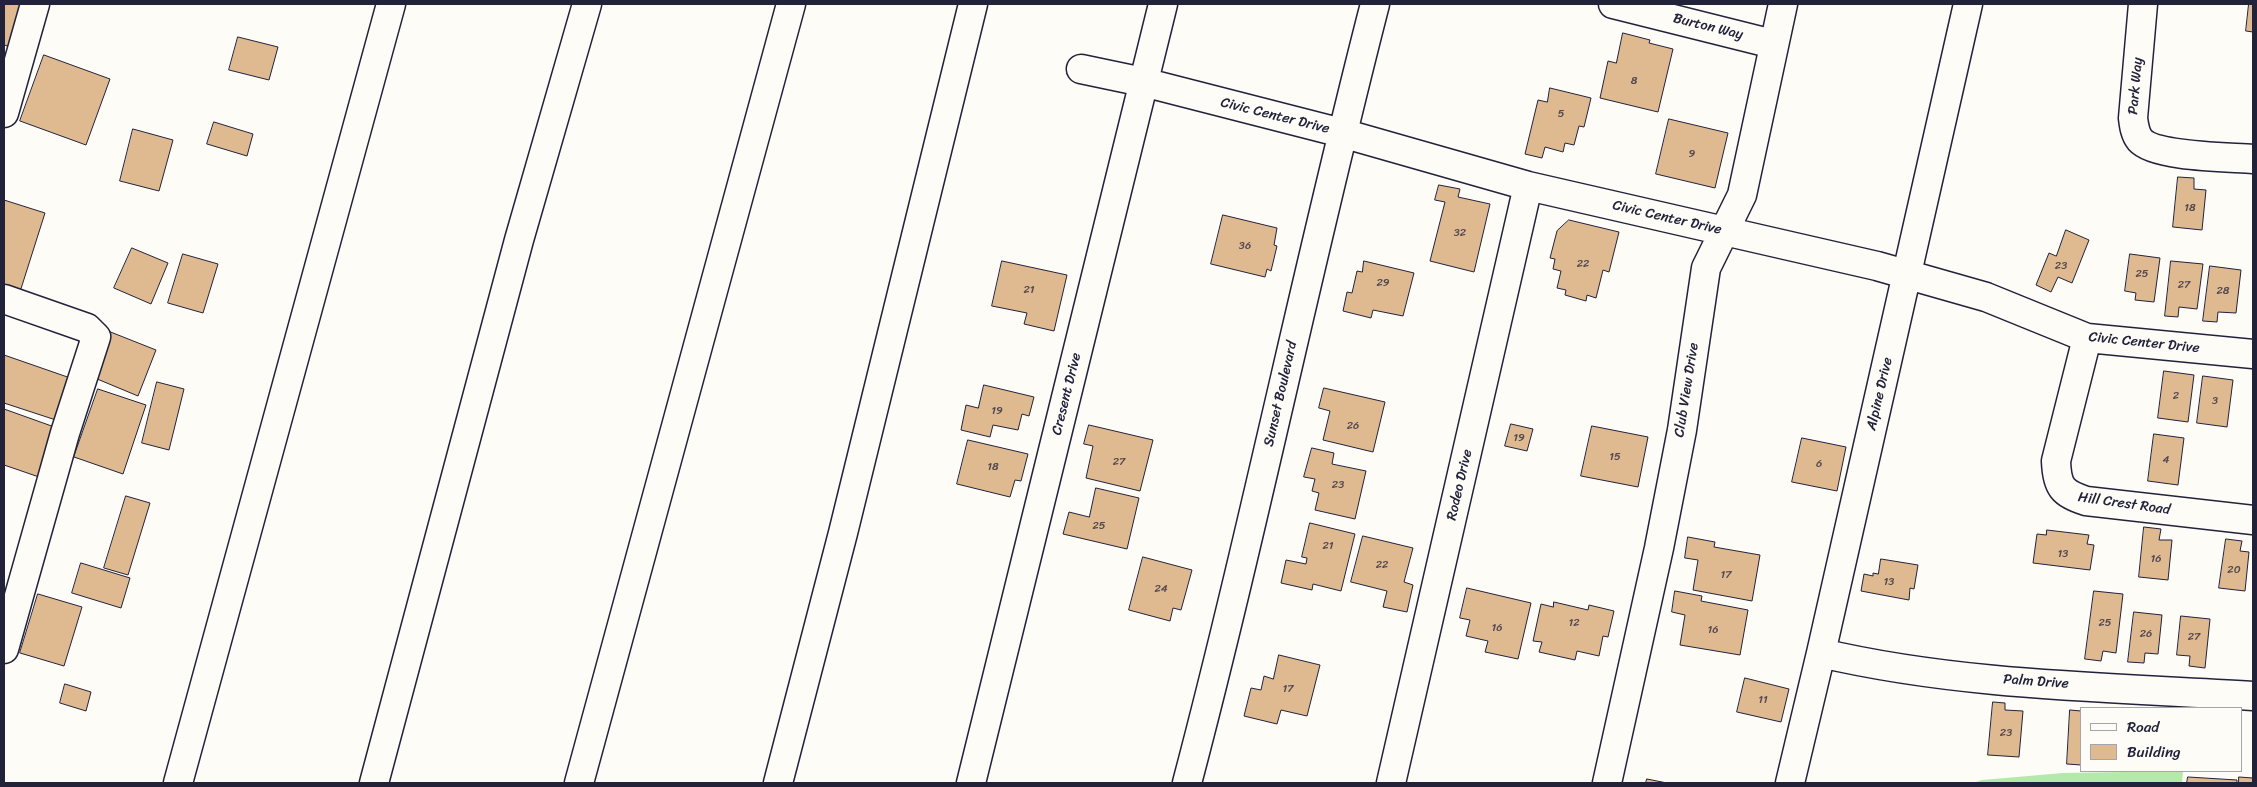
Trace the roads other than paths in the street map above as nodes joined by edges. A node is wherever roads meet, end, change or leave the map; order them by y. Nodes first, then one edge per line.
1 (35, 4) edge
2 (391, 4) edge
3 (587, 4) edge
4 (790, 4) edge
5 (973, 4) edge
6 (1163, 4) edge
7 (1375, 4) edge
8 (1613, 4) edge
9 (1782, 4) edge
10 (1968, 4) edge
11 (2143, 4) edge
12 (1773, 44) junction
13 (1081, 69) dead end
14 (1144, 82) junction
15 (4, 113) edge
16 (1342, 133) junction
17 (2253, 160) edge
18 (1528, 186) junction
19 (1724, 231) junction
20 (1907, 274) junction
21 (4, 299) edge
22 (2086, 338) junction
23 (2253, 354) edge
24 (2253, 520) edge
25 (4, 649) edge
26 (1821, 652) junction
27 (2253, 696) edge
28 (178, 783) edge
29 (374, 783) edge
30 (579, 783) edge
31 (778, 783) edge
32 (971, 783) edge
33 (1187, 783) edge
34 (1391, 783) edge
35 (1608, 783) edge
36 (1790, 783) edge

1 - 15 street
2 - 28 street
3 - 29 street
4 - 30 street
5 - 31 street
6 - 14 street, Cresent Drive
7 - 16 street, Sunset Boulevard
8 - 12 street, Burton Way
9 - 12 street, Club View Drive
10 - 20 street, Alpine Drive
11 - 17 street, Park Way
12 - 19 street, Club View Drive
13 - 14 street, Civic Center Drive
14 - 16 street, Civic Center Drive
14 - 32 street, Cresent Drive
16 - 18 street, Civic Center Drive
16 - 33 street, Sunset Boulevard
18 - 19 street, Civic Center Drive
18 - 34 street, Rodeo Drive
19 - 20 street, Civic Center Drive
19 - 35 street, Club View Drive
20 - 22 street, Civic Center Drive
20 - 26 street, Alpine Drive
21 - 25 street
22 - 23 street, Civic Center Drive
22 - 24 street, Hill Crest Road
26 - 27 street, Palm Drive
26 - 36 street, Alpine Drive

